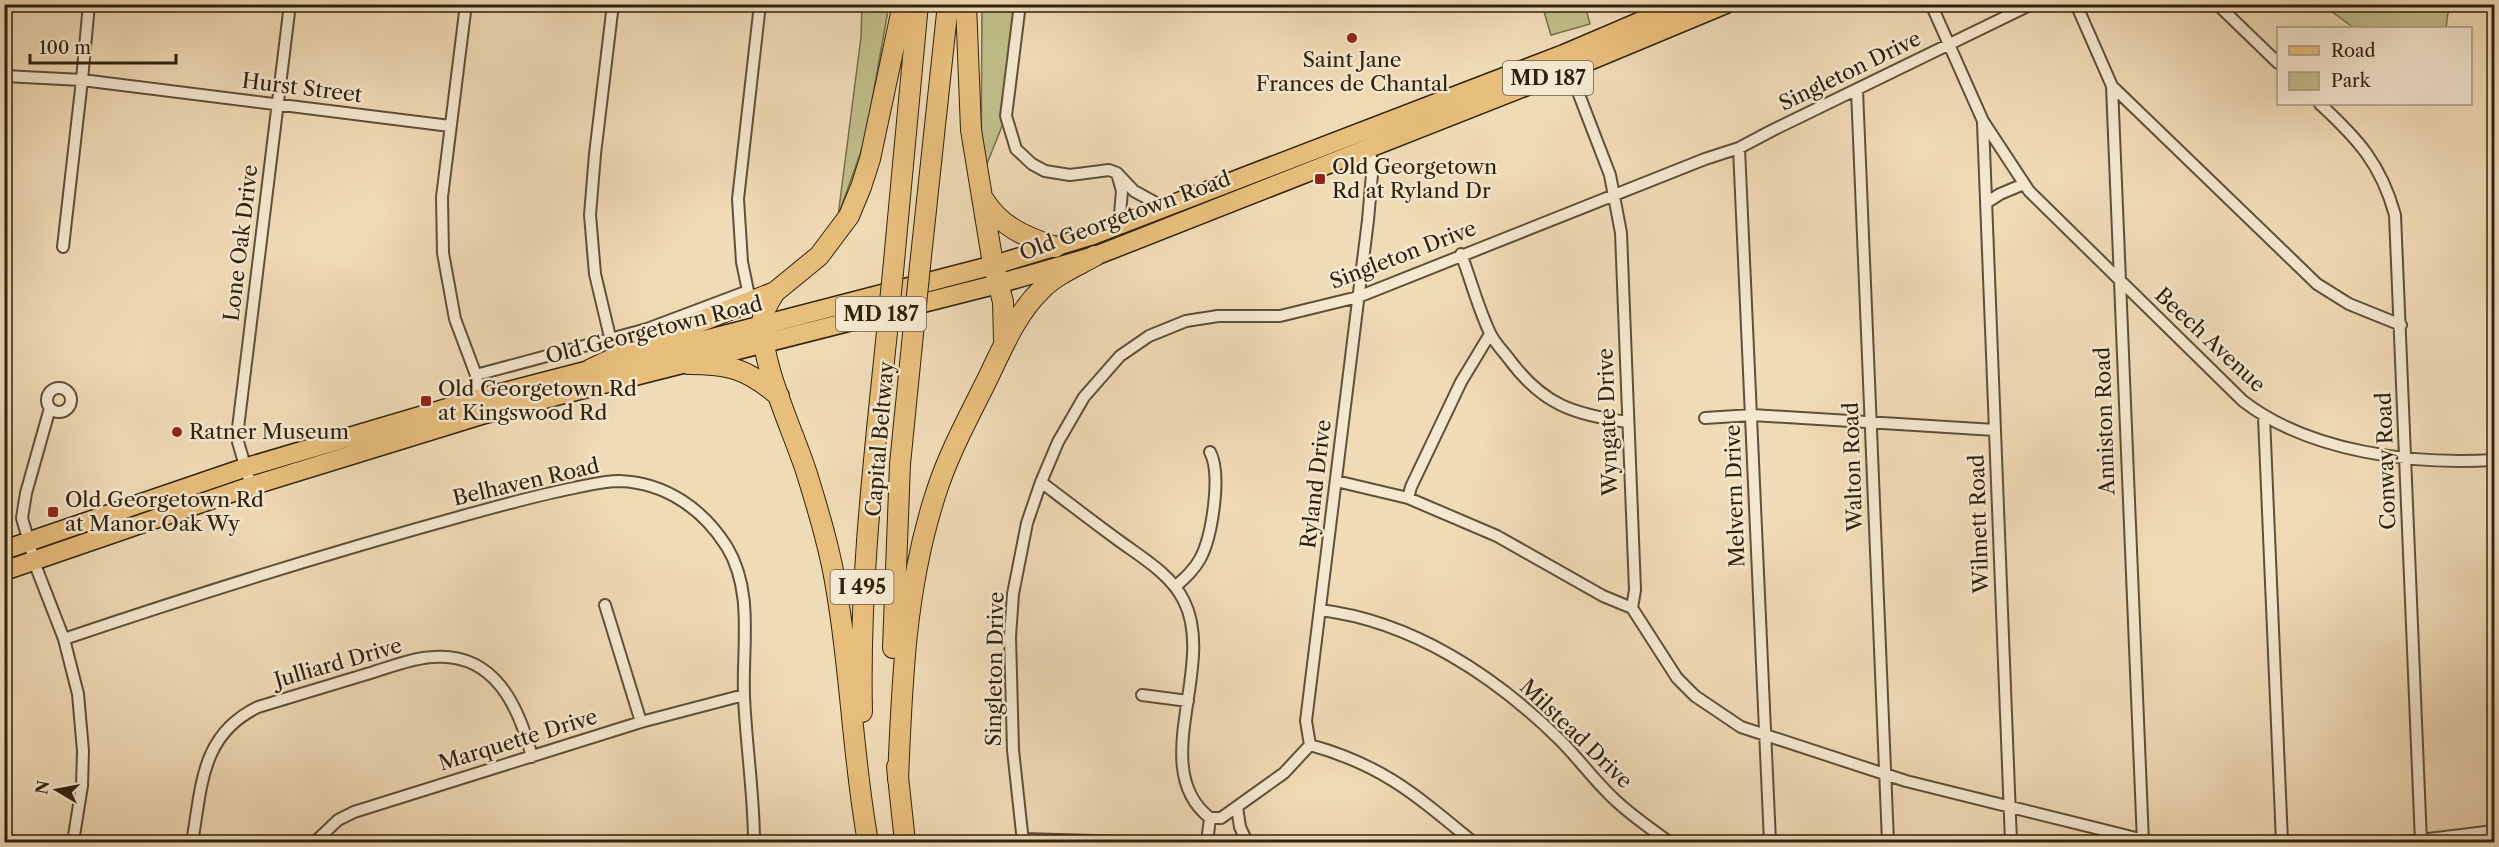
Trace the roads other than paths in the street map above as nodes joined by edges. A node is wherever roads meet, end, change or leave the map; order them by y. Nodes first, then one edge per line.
1 (89, 4) edge
2 (290, 4) edge
3 (465, 4) edge
4 (613, 4) edge
5 (760, 4) edge
6 (903, 4) edge
7 (918, 4) edge
8 (948, 4) edge
9 (966, 4) edge
10 (1020, 4) edge
11 (1681, 4) edge
12 (1726, 4) edge
13 (1931, 4) edge
14 (2032, 4) edge
15 (2076, 4) edge
16 (2217, 4) edge
17 (1949, 44) junction
18 (1567, 62) junction
19 (2277, 62) edge
20 (4, 76) edge
21 (82, 80) junction
22 (2112, 87) junction
23 (1857, 90) junction
24 (278, 105) junction
25 (2321, 105) edge
26 (1983, 122) junction
27 (450, 126) junction
28 (1365, 141) junction
29 (1739, 148) junction
30 (1117, 173) junction
31 (2024, 184) junction
32 (1615, 194) junction
33 (981, 195) junction
34 (1986, 203) junction
35 (1166, 209) junction
36 (1119, 226) junction
37 (63, 247) dead end
38 (1055, 247) junction
39 (1461, 254) junction
40 (1095, 256) junction
41 (996, 274) junction
42 (2119, 281) junction
43 (775, 292) junction
44 (1358, 297) junction
45 (2400, 325) junction
46 (1490, 334) junction
47 (764, 335) junction
48 (610, 338) junction
49 (1004, 346) junction
50 (688, 364) junction
51 (591, 369) junction
52 (476, 375) junction
53 (779, 396) junction
54 (483, 406) junction
55 (50, 408) dead end
56 (1752, 415) junction
57 (2264, 417) junction
58 (1705, 418) dead end
59 (1870, 421) junction
60 (1628, 423) junction
61 (1995, 430) junction
62 (1210, 452) dead end
63 (2406, 458) junction
64 (2494, 460) edge
65 (244, 468) junction
66 (1336, 481) junction
67 (1041, 482) junction
68 (251, 486) junction
69 (1408, 498) junction
70 (30, 542) junction
71 (4, 550) edge
72 (34, 561) junction
73 (4, 572) edge
74 (1175, 587) junction
75 (605, 605) dead end
76 (1632, 608) junction
77 (1320, 610) junction
78 (64, 639) junction
79 (744, 695) junction
80 (1142, 695) dead end
81 (1188, 701) junction
82 (641, 722) junction
83 (1764, 734) junction
84 (1310, 745) junction
85 (532, 757) junction
86 (1885, 773) junction
87 (898, 780) junction
88 (1237, 807) junction
89 (2010, 807) junction
90 (1210, 818) junction
91 (2494, 831) edge
92 (1022, 841) edge
93 (2421, 841) edge
94 (2146, 842) edge
95 (73, 843) edge
96 (192, 843) edge
97 (315, 843) edge
98 (754, 843) edge
99 (870, 843) edge
100 (904, 843) edge
101 (1132, 843) edge
102 (1207, 843) edge
103 (1247, 843) edge
104 (1473, 843) edge
105 (1669, 843) edge
106 (1770, 843) edge
107 (1888, 843) edge
108 (2011, 843) edge
109 (2282, 843) edge
110 (2404, 843) edge

1 - 21 street
2 - 24 street, Lone Oak Drive
3 - 27 street
4 - 48 street
5 - 48 street, Old Georgetown Road
6 - 43 highway
7 - 99 highway, Capital Beltway / I 495, bridge
8 - 87 highway, Capital Beltway / I 495, bridge
9 - 33 highway
10 - 30 street
11 - 18 main road, Old Georgetown Road / MD 187
12 - 18 main road, Old Georgetown Road / MD 187
13 - 17 street, Beech Avenue
14 - 17 street, Singleton Drive
15 - 22 street, Anniston Road
16 - 19 street
17 - 23 street, Singleton Drive
17 - 26 street, Beech Avenue
18 - 28 main road, Old Georgetown Road / MD 187
18 - 32 street, Wyngate Drive
20 - 21 street, Hurst Street
21 - 24 street, Hurst Street
21 - 37 street
22 - 42 street, Anniston Road
22 - 45 street
23 - 29 street, Singleton Drive
23 - 59 street, Walton Road
24 - 27 street, Hurst Street
24 - 65 street, Lone Oak Drive
25 - 45 street, Conway Road
26 - 31 street, Beech Avenue
26 - 34 street, Wilmett Road
27 - 52 street
28 - 35 main road, Old Georgetown Road / MD 187
28 - 40 main road, Old Georgetown Road / MD 187
28 - 44 street, Ryland Drive
29 - 32 street, Singleton Drive
29 - 56 street, Melvern Drive
30 - 35 street
30 - 36 street
31 - 34 street
31 - 42 street, Beech Avenue
32 - 39 street, Singleton Drive
32 - 60 street, Wyngate Drive
33 - 38 highway
33 - 41 highway
34 - 61 street, Wilmett Road
35 - 36 main road, Old Georgetown Road / MD 187
36 - 38 main road, Old Georgetown Road / MD 187
38 - 41 main road, Old Georgetown Road / MD 187
39 - 44 street, Singleton Drive
39 - 46 street
40 - 41 main road, Old Georgetown Road / MD 187
40 - 49 highway
41 - 47 main road, Old Georgetown Road / MD 187
41 - 49 highway
42 - 57 street, Beech Avenue
42 - 94 street, Anniston Road
43 - 47 highway
43 - 51 highway
44 - 66 street, Ryland Drive
44 - 67 street, Singleton Drive
45 - 63 street, Conway Road
46 - 60 street
46 - 69 street
47 - 50 main road, Old Georgetown Road / MD 187
47 - 51 main road, Old Georgetown Road / MD 187
47 - 53 highway
48 - 52 street, Old Georgetown Road
49 - 87 highway
50 - 53 highway
50 - 54 main road, Old Georgetown Road / MD 187
51 - 54 main road, Old Georgetown Road / MD 187
52 - 54 street
53 - 99 highway
54 - 65 main road, Old Georgetown Road / MD 187
54 - 68 main road, Old Georgetown Road / MD 187
55 - 70 street
56 - 58 street
56 - 59 street
56 - 83 street, Melvern Drive
57 - 63 street
57 - 109 street, Beech Avenue
59 - 61 street
59 - 86 street, Walton Road
60 - 76 street, Wyngate Drive
61 - 89 street, Wilmett Road
62 - 74 street
63 - 64 street
63 - 93 street, Conway Road
65 - 68 street, Lone Oak Drive
65 - 70 main road, Old Georgetown Road / MD 187
66 - 69 street
66 - 77 street, Ryland Drive
67 - 74 street
67 - 92 street, Singleton Drive
68 - 72 main road, Old Georgetown Road / MD 187
69 - 76 street
70 - 71 main road, Old Georgetown Road / MD 187
70 - 72 street
72 - 73 main road, Old Georgetown Road / MD 187
72 - 78 street
74 - 81 street
75 - 82 street
76 - 83 street
77 - 84 street, Ryland Drive
77 - 105 street, Milstead Drive
78 - 79 street, Belhaven Road
78 - 95 street
79 - 82 street, Marquette Drive
79 - 98 street, Belhaven Road
80 - 81 street
81 - 90 street
82 - 85 street, Marquette Drive
83 - 86 street
83 - 106 street, Melvern Drive
84 - 88 street
84 - 104 street
85 - 96 street, Julliard Drive
85 - 97 street, Marquette Drive
86 - 89 street
86 - 107 street, Walton Road
87 - 100 highway, Capital Beltway / I 495
88 - 90 street
88 - 103 street
89 - 94 street
89 - 108 street, Wilmett Road
90 - 102 street
91 - 93 street
92 - 101 street
93 - 110 street

